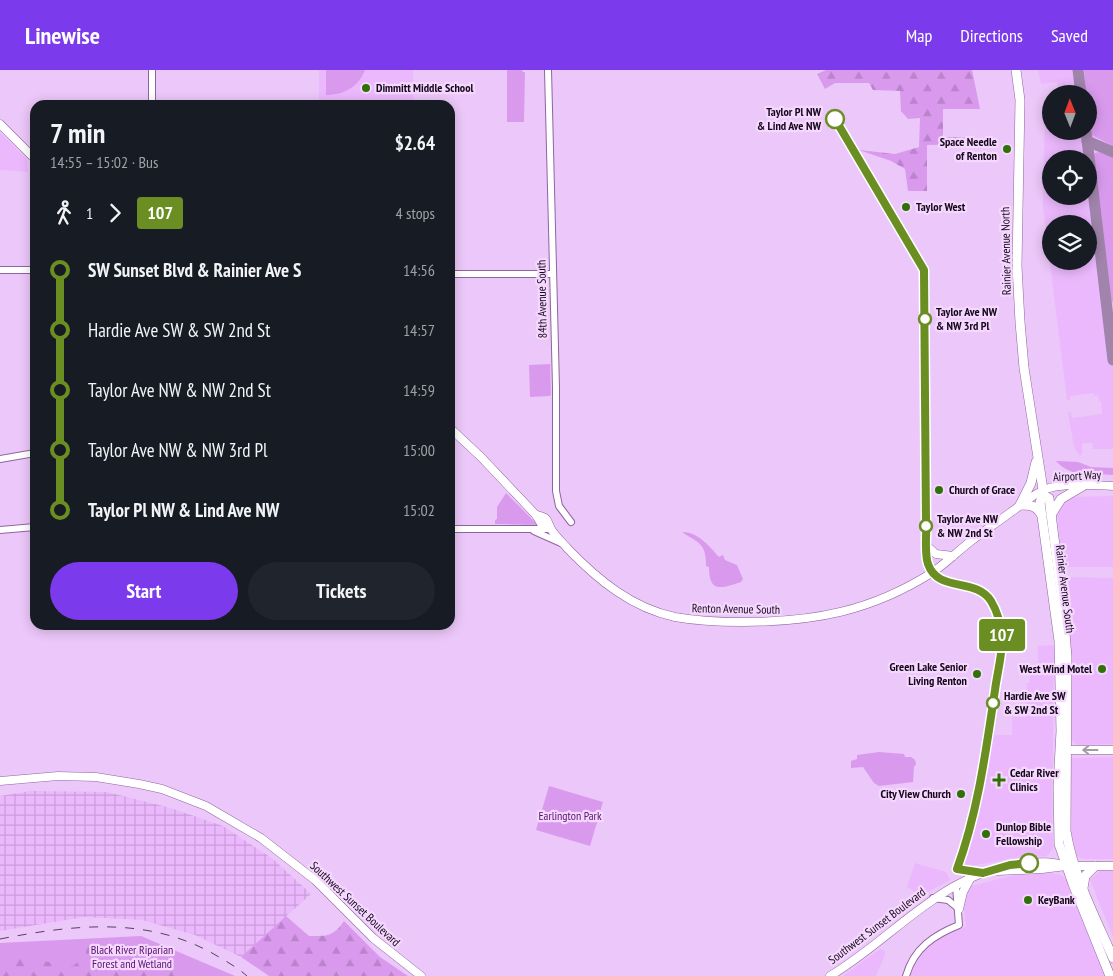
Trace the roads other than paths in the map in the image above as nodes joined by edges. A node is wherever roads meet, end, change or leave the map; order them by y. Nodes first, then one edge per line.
1 (152, 70) edge
2 (548, 70) edge
3 (1016, 70) edge
4 (152, 100) edge
5 (0, 124) edge
6 (30, 154) edge
7 (0, 270) edge
8 (30, 270) edge
9 (455, 274) edge
10 (553, 274) junction
11 (455, 433) edge
12 (30, 454) edge
13 (1038, 454) junction
14 (0, 459) edge
15 (1083, 486) junction
16 (1113, 486) edge
17 (1044, 493) junction
18 (1020, 505) junction
19 (1047, 515) junction
20 (571, 522) dead end
21 (30, 527) edge
22 (550, 528) junction
23 (455, 529) edge
24 (0, 530) edge
25 (530, 530) junction
26 (564, 544) junction
27 (927, 546) dead end
28 (953, 556) junction
29 (1064, 750) junction
30 (1113, 750) edge
31 (0, 781) edge
32 (0, 785) edge
33 (223, 817) junction
34 (1071, 866) junction
35 (1095, 866) junction
36 (1113, 866) edge
37 (970, 879) junction
38 (956, 886) junction
39 (1083, 888) junction
40 (933, 898) junction
41 (958, 909) junction
42 (942, 932) junction
43 (1111, 958) edge
44 (421, 976) edge
45 (830, 976) edge
46 (906, 976) edge
47 (1110, 976) edge

1 - 4 street
2 - 10 street, 84th Avenue South
3 - 13 main road, Rainier Avenue North
5 - 6 main road
7 - 8 street
9 - 10 street
10 - 20 street, 84th Avenue South
11 - 22 main road, Renton Avenue South
12 - 14 street
13 - 17 main road, Rainier Avenue North
13 - 18 main road
15 - 16 main road, Airport Way
15 - 17 main road, Airport Way
15 - 19 main road
17 - 18 main road, Renton Avenue South
17 - 19 main road, Rainier Avenue South
18 - 19 main road
18 - 28 main road, Renton Avenue South
19 - 29 main road, Rainier Avenue South
21 - 24 street
22 - 25 street
22 - 26 main road, Renton Avenue South
23 - 25 street
25 - 26 street
26 - 28 main road, Renton Avenue South
27 - 28 main road
30 -> 29 main road
29 - 34 main road, Rainier Avenue South
31 - 33 main road, Southwest Sunset Boulevard
32 - 33 main road, Southwest Sunset Boulevard
33 - 44 main road, Southwest Sunset Boulevard
34 - 35 main road, Southwest Sunset Boulevard
34 - 37 main road, Southwest Sunset Boulevard
34 - 39 main road, Rainier Avenue South
34 - 43 main road, Rainier Avenue South
35 - 36 main road, Southwest Sunset Boulevard
35 - 39 main road
37 - 38 main road, Southwest Sunset Boulevard
37 - 41 main road
38 - 40 main road, Southwest Sunset Boulevard
38 - 41 street
39 - 43 main road, Rainier Avenue South
40 - 41 street
40 - 45 main road, Southwest Sunset Boulevard
41 - 42 street
41 - 42 street
42 - 46 street
43 - 47 main road, Rainier Avenue South

